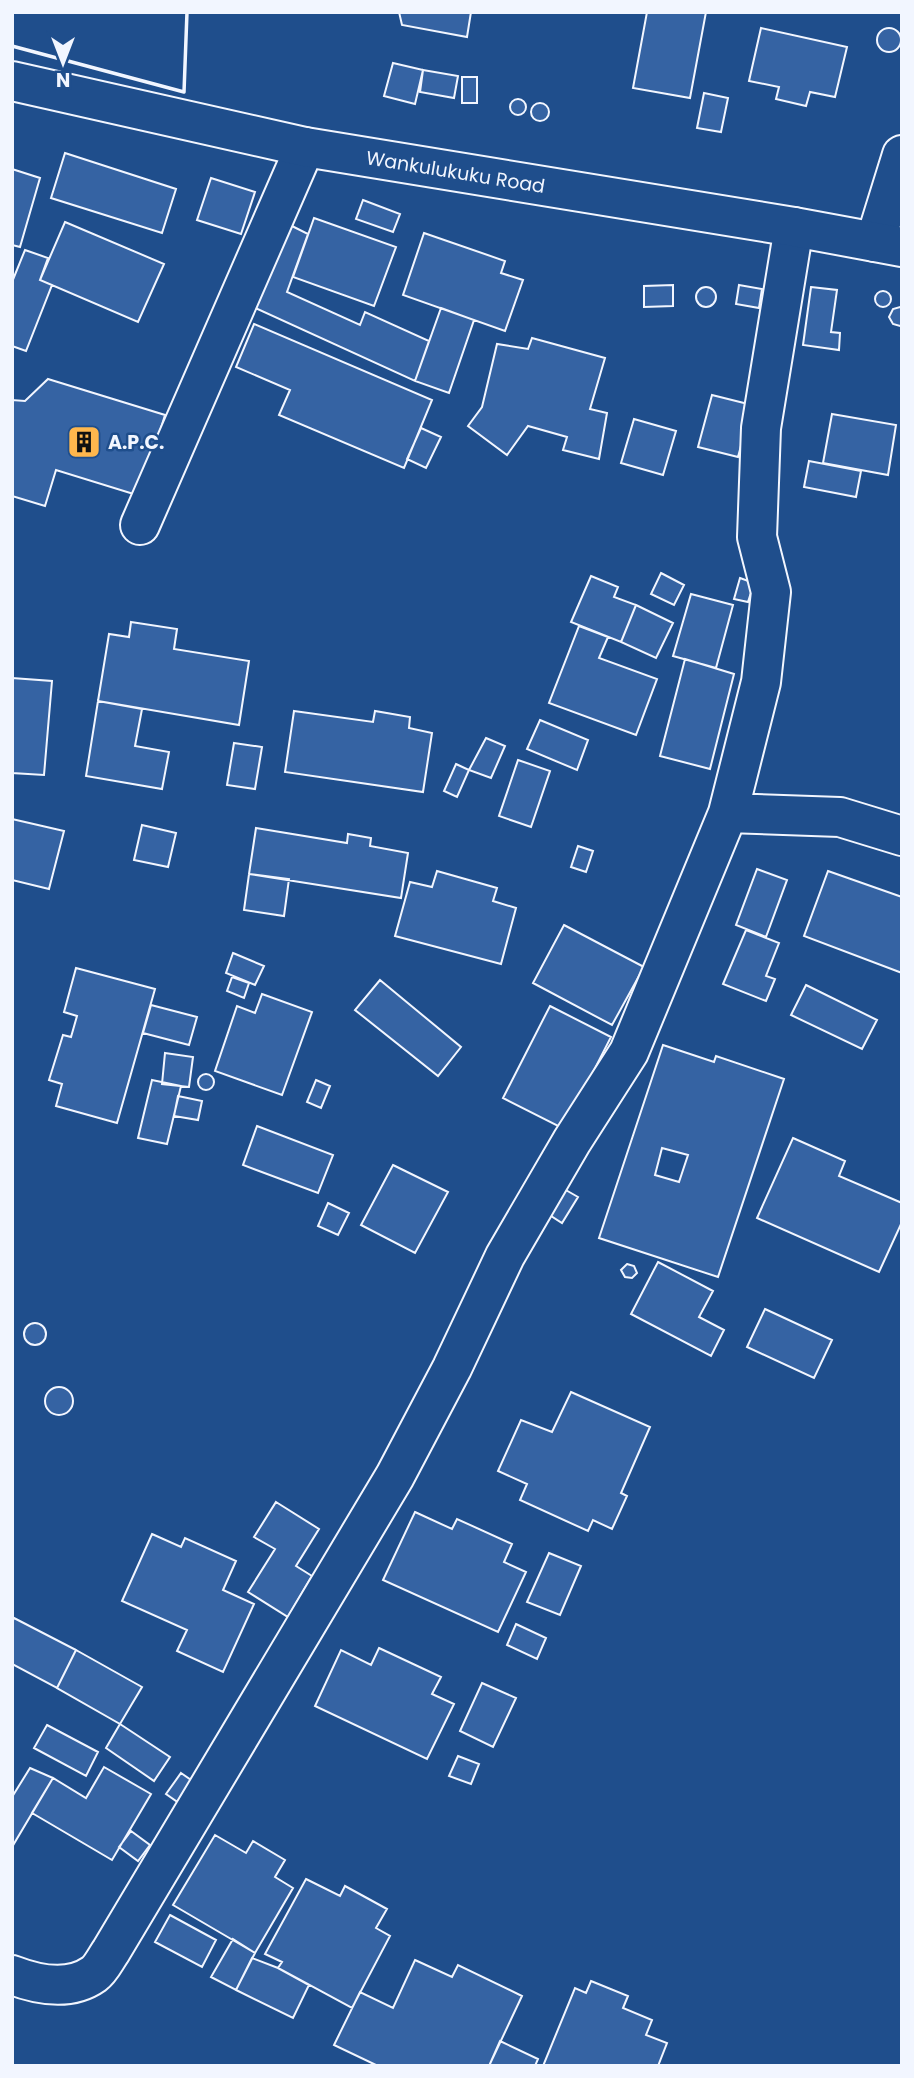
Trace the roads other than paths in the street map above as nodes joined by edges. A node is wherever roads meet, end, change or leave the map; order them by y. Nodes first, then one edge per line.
1 (12, 81) edge
2 (305, 147) junction
3 (902, 155) edge
4 (794, 227) junction
5 (888, 244) edge
6 (140, 524) dead end
7 (728, 813) junction
8 (902, 836) edge
9 (12, 1975) edge

1 - 2 street, Wankulukuku Road
2 - 4 street, Wankulukuku Road
2 - 6 street
3 - 5 street
4 - 5 street, Wankulukuku Road
4 - 7 street
7 - 8 street
7 - 9 street

